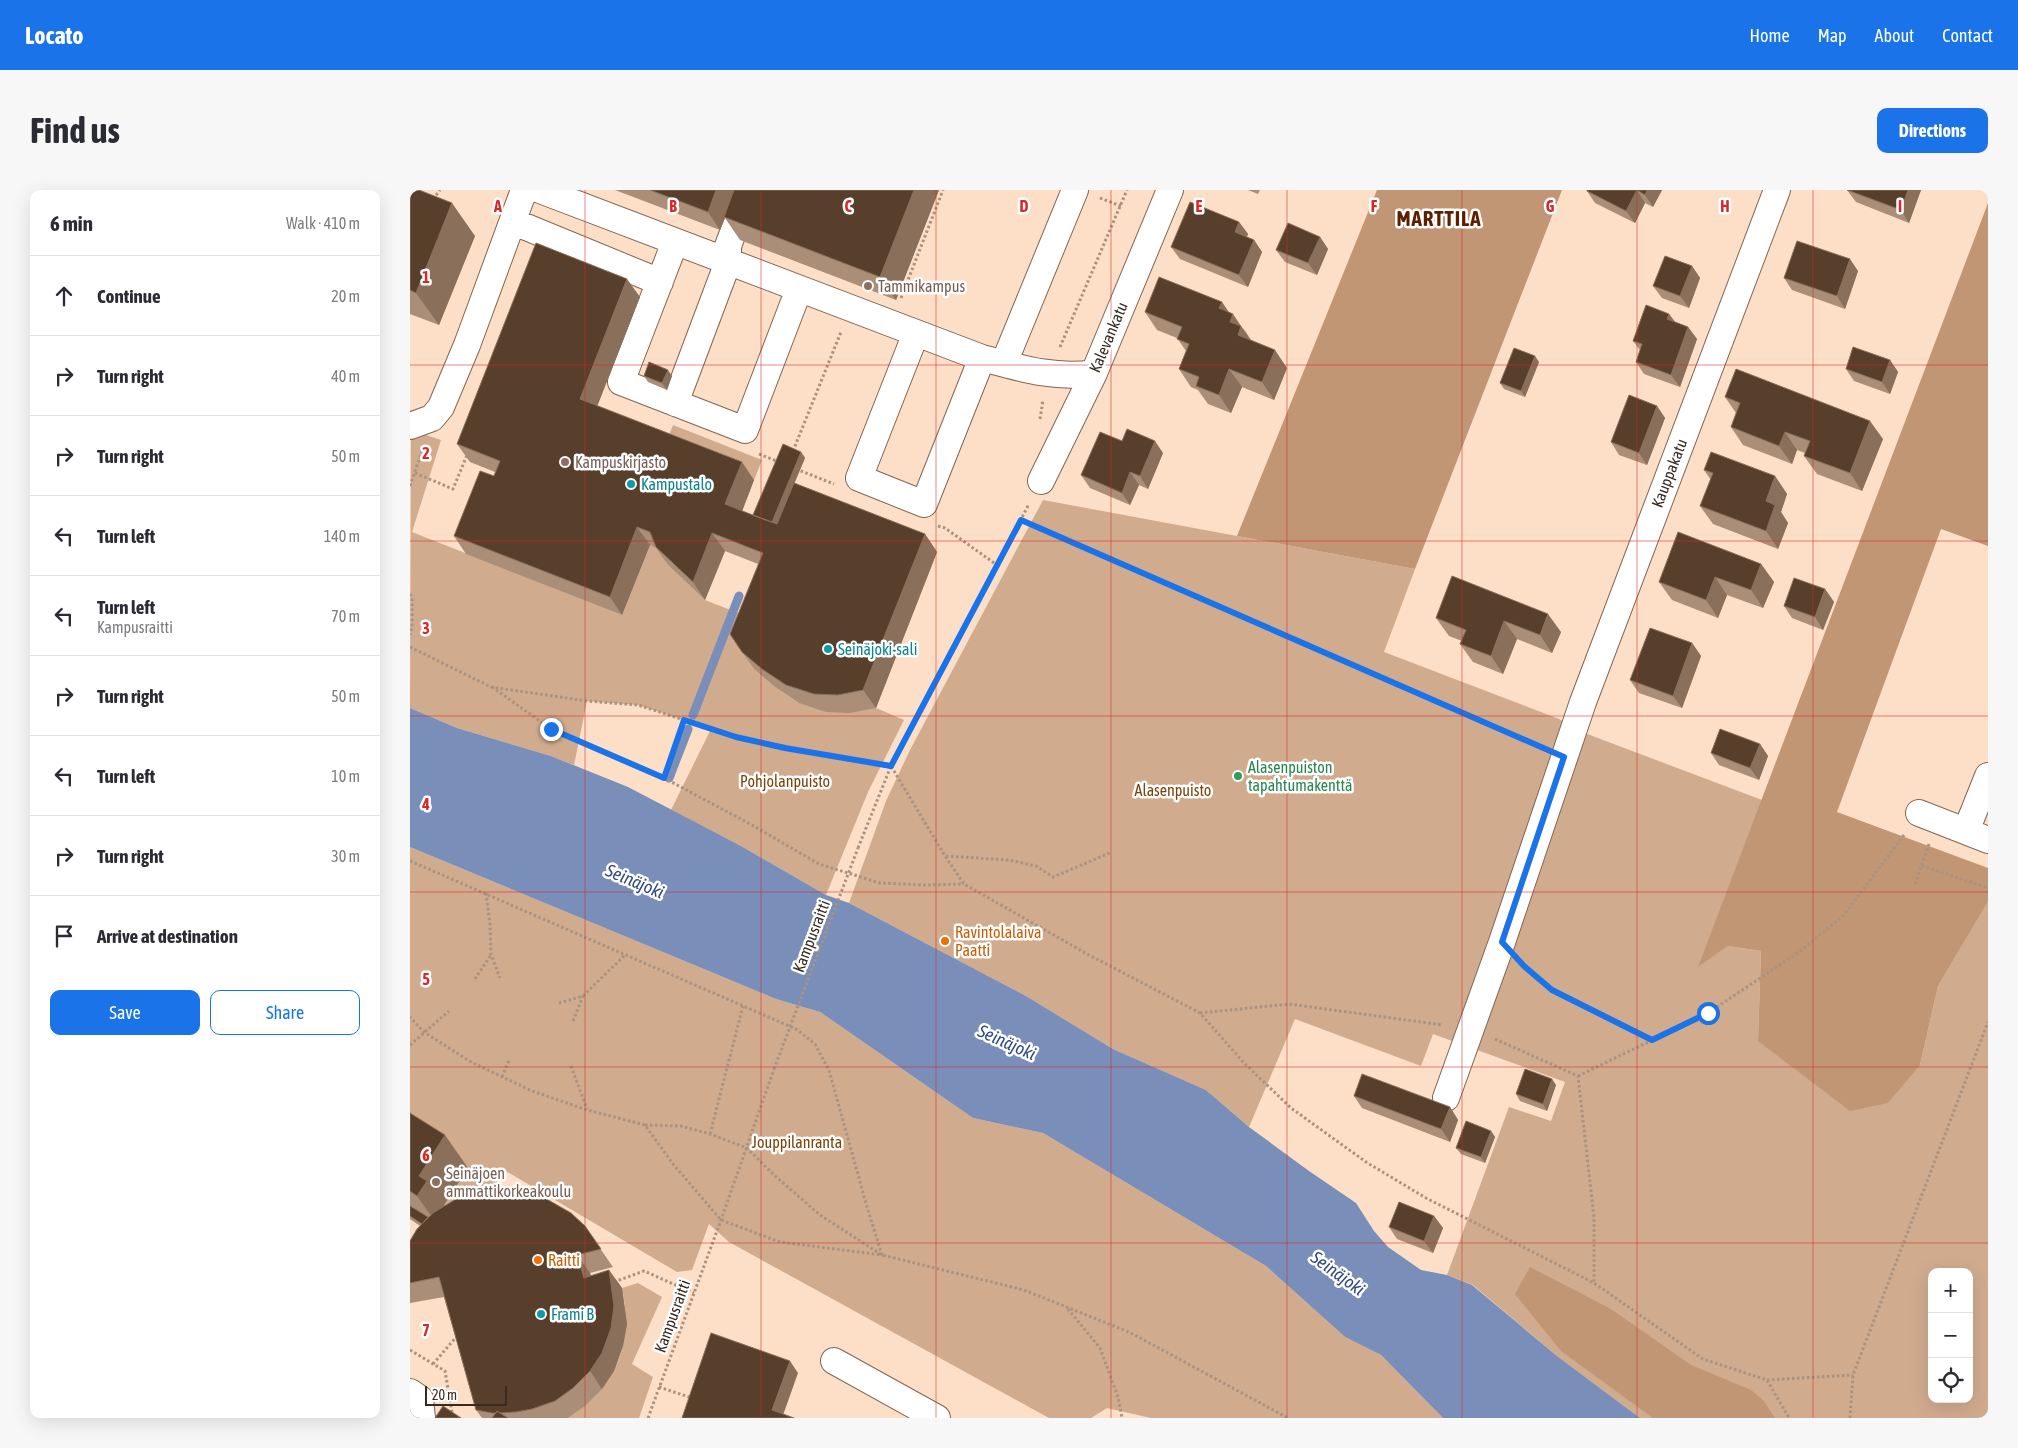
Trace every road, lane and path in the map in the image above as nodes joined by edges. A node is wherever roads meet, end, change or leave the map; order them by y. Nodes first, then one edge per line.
1 (440, 190) edge
2 (524, 190) edge
3 (540, 190) edge
4 (749, 190) edge
5 (943, 190) edge
6 (1074, 190) edge
7 (1128, 190) edge
8 (1170, 190) edge
9 (1776, 190) edge
10 (428, 206) edge
11 (514, 222) junction
12 (675, 242) junction
13 (728, 262) junction
14 (660, 282) junction
15 (799, 289) junction
16 (900, 300) dead end
17 (850, 308) junction
18 (916, 333) junction
19 (993, 361) junction
20 (1050, 374) junction
21 (1094, 374) junction
22 (675, 403) junction
23 (1040, 421) dead end
24 (410, 426) edge
25 (470, 446) edge
26 (751, 451) dead end
27 (792, 452) edge
28 (415, 473) dead end
29 (1041, 481) joint
30 (843, 488) dead end
31 (1021, 520) junction
32 (936, 525) dead end
33 (997, 565) junction
34 (410, 594) edge
35 (410, 635) edge
36 (410, 647) edge
37 (491, 687) junction
38 (684, 720) junction
39 (1564, 757) junction
40 (891, 766) junction
41 (1988, 776) edge
42 (664, 778) junction
43 (1929, 816) junction
44 (1977, 835) edge
45 (1112, 852) dead end
46 (945, 856) junction
47 (410, 861) edge
48 (1922, 866) junction
49 (964, 884) junction
50 (1915, 884) dead end
51 (1988, 888) edge
52 (486, 892) junction
53 (1502, 942) junction
54 (491, 954) junction
55 (626, 954) junction
56 (500, 978) dead end
57 (475, 979) dead end
58 (583, 996) junction
59 (559, 1003) dead end
60 (743, 1006) junction
61 (449, 1011) dead end
62 (410, 1017) edge
63 (573, 1021) dead end
64 (1988, 1022) edge
65 (424, 1032) junction
66 (1652, 1040) junction
67 (410, 1045) edge
68 (509, 1060) dead end
69 (571, 1066) dead end
70 (1578, 1076) dead end
71 (502, 1077) junction
72 (1446, 1098) dead end
73 (587, 1110) junction
74 (645, 1125) junction
75 (710, 1134) junction
76 (747, 1148) junction
77 (721, 1220) junction
78 (882, 1254) junction
79 (611, 1283) edge
80 (694, 1293) junction
81 (1066, 1307) junction
82 (461, 1330) edge
83 (834, 1361) dead end
84 (433, 1364) dead end
85 (1853, 1375) junction
86 (1767, 1380) junction
87 (659, 1387) junction
88 (410, 1392) edge
89 (694, 1399) edge
90 (422, 1418) edge
91 (648, 1418) edge
92 (937, 1418) edge
93 (1122, 1418) edge
94 (1288, 1418) edge
95 (1789, 1418) edge
96 (1850, 1418) edge

1 - 10 path
2 - 11 street
3 - 12 street
4 - 13 street
5 - 16 path
6 - 19 street
7 - 20 path
8 - 21 street, Kalevankatu
9 - 39 street, Kauppakatu
11 - 14 street
11 - 24 street
12 - 13 street
12 - 14 street
13 - 15 street
13 - 22 street
14 - 22 street
15 - 17 street
15 - 22 street
17 - 18 street
17 - 27 path
18 - 19 street
18 - 19 street
19 - 20 street
20 - 21 street
20 - 23 path
21 - 29 street, Kalevankatu
25 - 28 path
26 - 30 path
29 - 31 path, Kampusraitti
31 - 33 path, Kampusraitti
31 - 39 path
32 - 33 path
33 - 40 path, Kampusraitti
34 - 35 path
36 - 37 path
37 - 38 path
37 - 42 path
38 - 40 path
38 - 42 path
39 - 53 street, Kauppakatu
40 - 46 path
40 - 76 path, Kampusraitti, bridge
41 - 44 street
42 - 49 path
43 - 44 street
43 - 48 path
43 - 66 path
45 - 46 path
46 - 49 path
47 - 52 path
48 - 50 path
48 - 51 path
49 - 86 path
52 - 54 path
52 - 55 path
53 - 66 path
53 - 72 street, Kauppakatu
54 - 56 path
54 - 57 path
55 - 58 path
55 - 60 path
58 - 59 path
58 - 63 path
60 - 75 path
60 - 78 path
61 - 65 path
62 - 65 path
64 - 85 path
65 - 67 path
65 - 71 path
66 - 70 path
68 - 71 path
69 - 73 path
71 - 73 path
73 - 74 path
74 - 75 path
74 - 77 path
75 - 76 path
76 - 77 path, Kampusraitti
76 - 78 path
77 - 78 path
77 - 80 path, Kampusraitti
78 - 81 path
79 - 80 path
80 - 87 path, Kampusraitti
81 - 93 path
81 - 94 path
82 - 84 path
83 - 92 street
85 - 86 path
85 - 96 path
86 - 95 path
87 - 89 path
87 - 91 path, Kampusraitti
88 - 90 street

